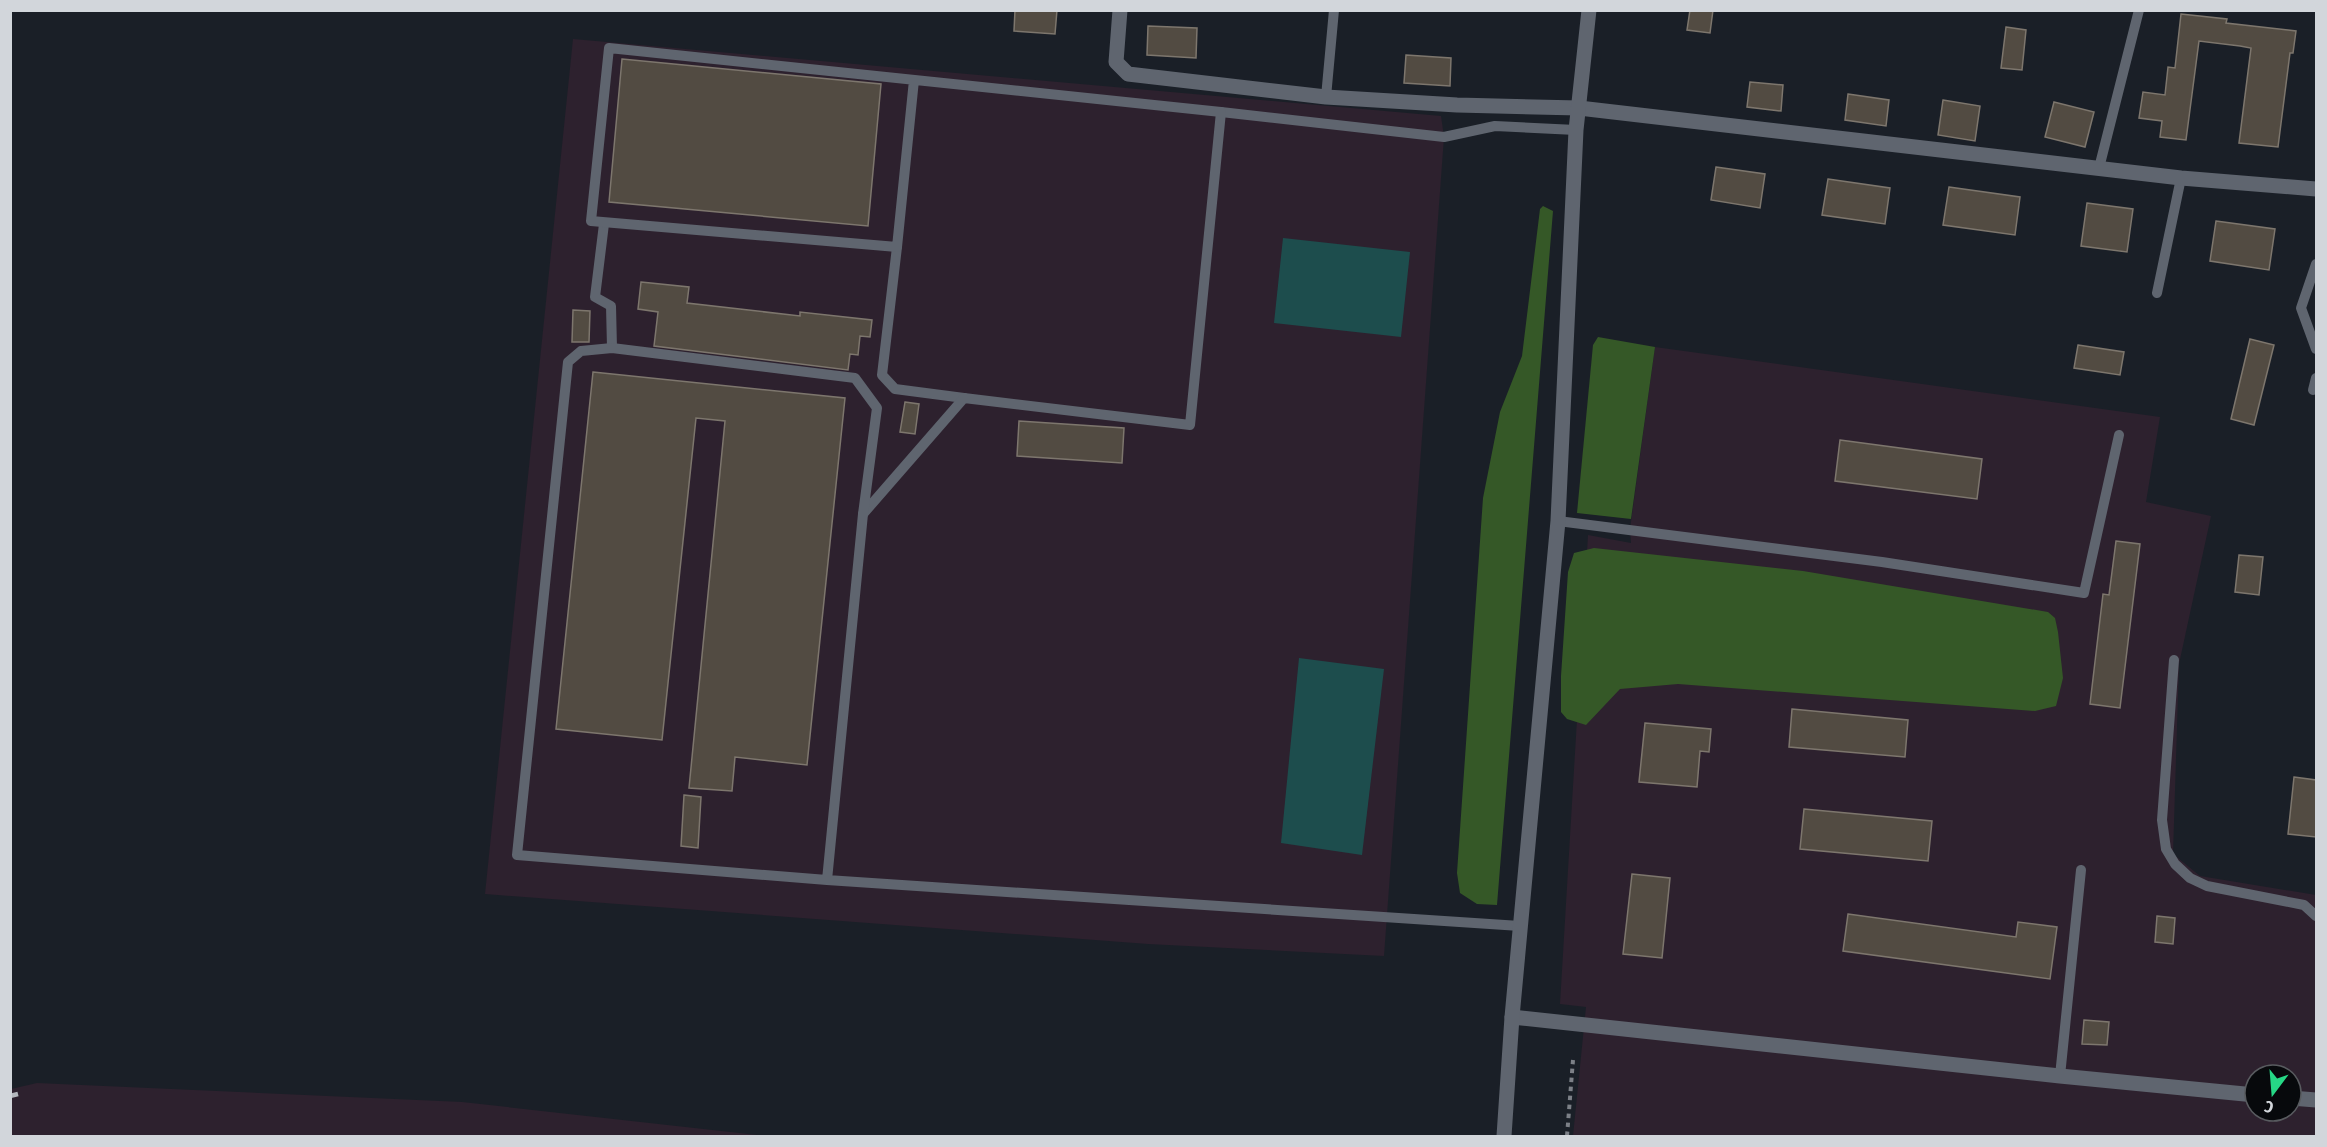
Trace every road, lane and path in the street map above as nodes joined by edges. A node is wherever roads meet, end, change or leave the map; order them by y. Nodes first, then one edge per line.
1 (1120, 10) edge
2 (1334, 10) edge
3 (1589, 10) edge
4 (2139, 10) edge
5 (914, 80) junction
6 (1326, 98) junction
7 (1579, 108) junction
8 (1221, 111) junction
9 (1576, 130) junction
10 (2099, 168) junction
11 (2181, 178) junction
12 (2316, 189) edge
13 (604, 224) junction
14 (897, 247) junction
15 (2316, 264) edge
16 (2157, 293) dead end
17 (612, 348) junction
18 (2316, 349) edge
19 (2316, 378) edge
20 (2313, 390) dead end
21 (964, 398) junction
22 (2119, 435) dead end
23 (863, 514) junction
24 (1558, 521) junction
25 (2174, 660) dead end
26 (2081, 870) dead end
27 (827, 880) junction
28 (2316, 916) edge
29 (1520, 926) junction
30 (1512, 1017) junction
31 (1573, 1060) dead end
32 (2060, 1076) junction
33 (2243, 1094) edge
34 (1504, 1137) edge
35 (1567, 1137) edge

1 - 6 street
2 - 6 lane
3 - 7 street
4 - 10 lane
5 - 8 lane
5 - 13 lane
5 - 14 lane
6 - 7 street
7 - 9 street
7 - 10 street
8 - 9 lane
8 - 21 lane
9 - 24 street
10 - 11 street
11 - 12 street
11 - 16 lane
13 - 14 lane
13 - 17 lane
14 - 21 lane
15 - 18 lane
17 - 23 lane
17 - 27 lane
19 - 20 lane
21 - 23 lane
22 - 24 lane
23 - 27 lane
24 - 29 street
25 - 28 lane
26 - 32 lane
27 - 29 lane
29 - 30 street
30 - 32 street
30 - 34 street
31 - 35 path
32 - 33 street

